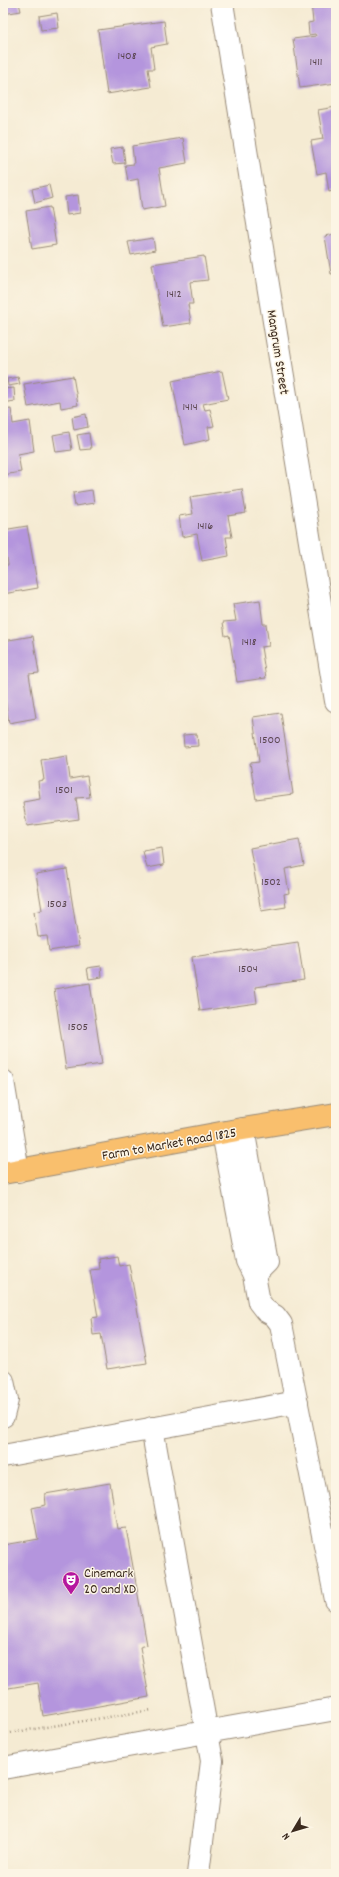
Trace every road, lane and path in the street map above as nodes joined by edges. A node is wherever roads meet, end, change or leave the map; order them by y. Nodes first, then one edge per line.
1 (222, 3) edge
2 (336, 701) edge
3 (3, 1081) edge
4 (336, 1114) edge
5 (233, 1131) junction
6 (10, 1172) edge
7 (3, 1381) edge
8 (297, 1402) junction
9 (3, 1416) edge
10 (152, 1428) junction
11 (3, 1456) edge
12 (336, 1600) edge
13 (336, 1709) edge
14 (152, 1710) dead end
15 (208, 1732) junction
16 (3, 1734) edge
17 (3, 1768) edge
18 (198, 1874) edge

1 - 2 street, Mangrum Street
3 - 6 street
4 - 5 main road, Farm to Market Road 1825
5 - 6 main road, Farm to Market Road 1825
5 - 8 street
7 - 9 street
8 - 10 street
8 - 12 street
10 - 11 street
10 - 15 street
13 - 15 street
14 - 16 path
15 - 17 street
15 - 18 street

